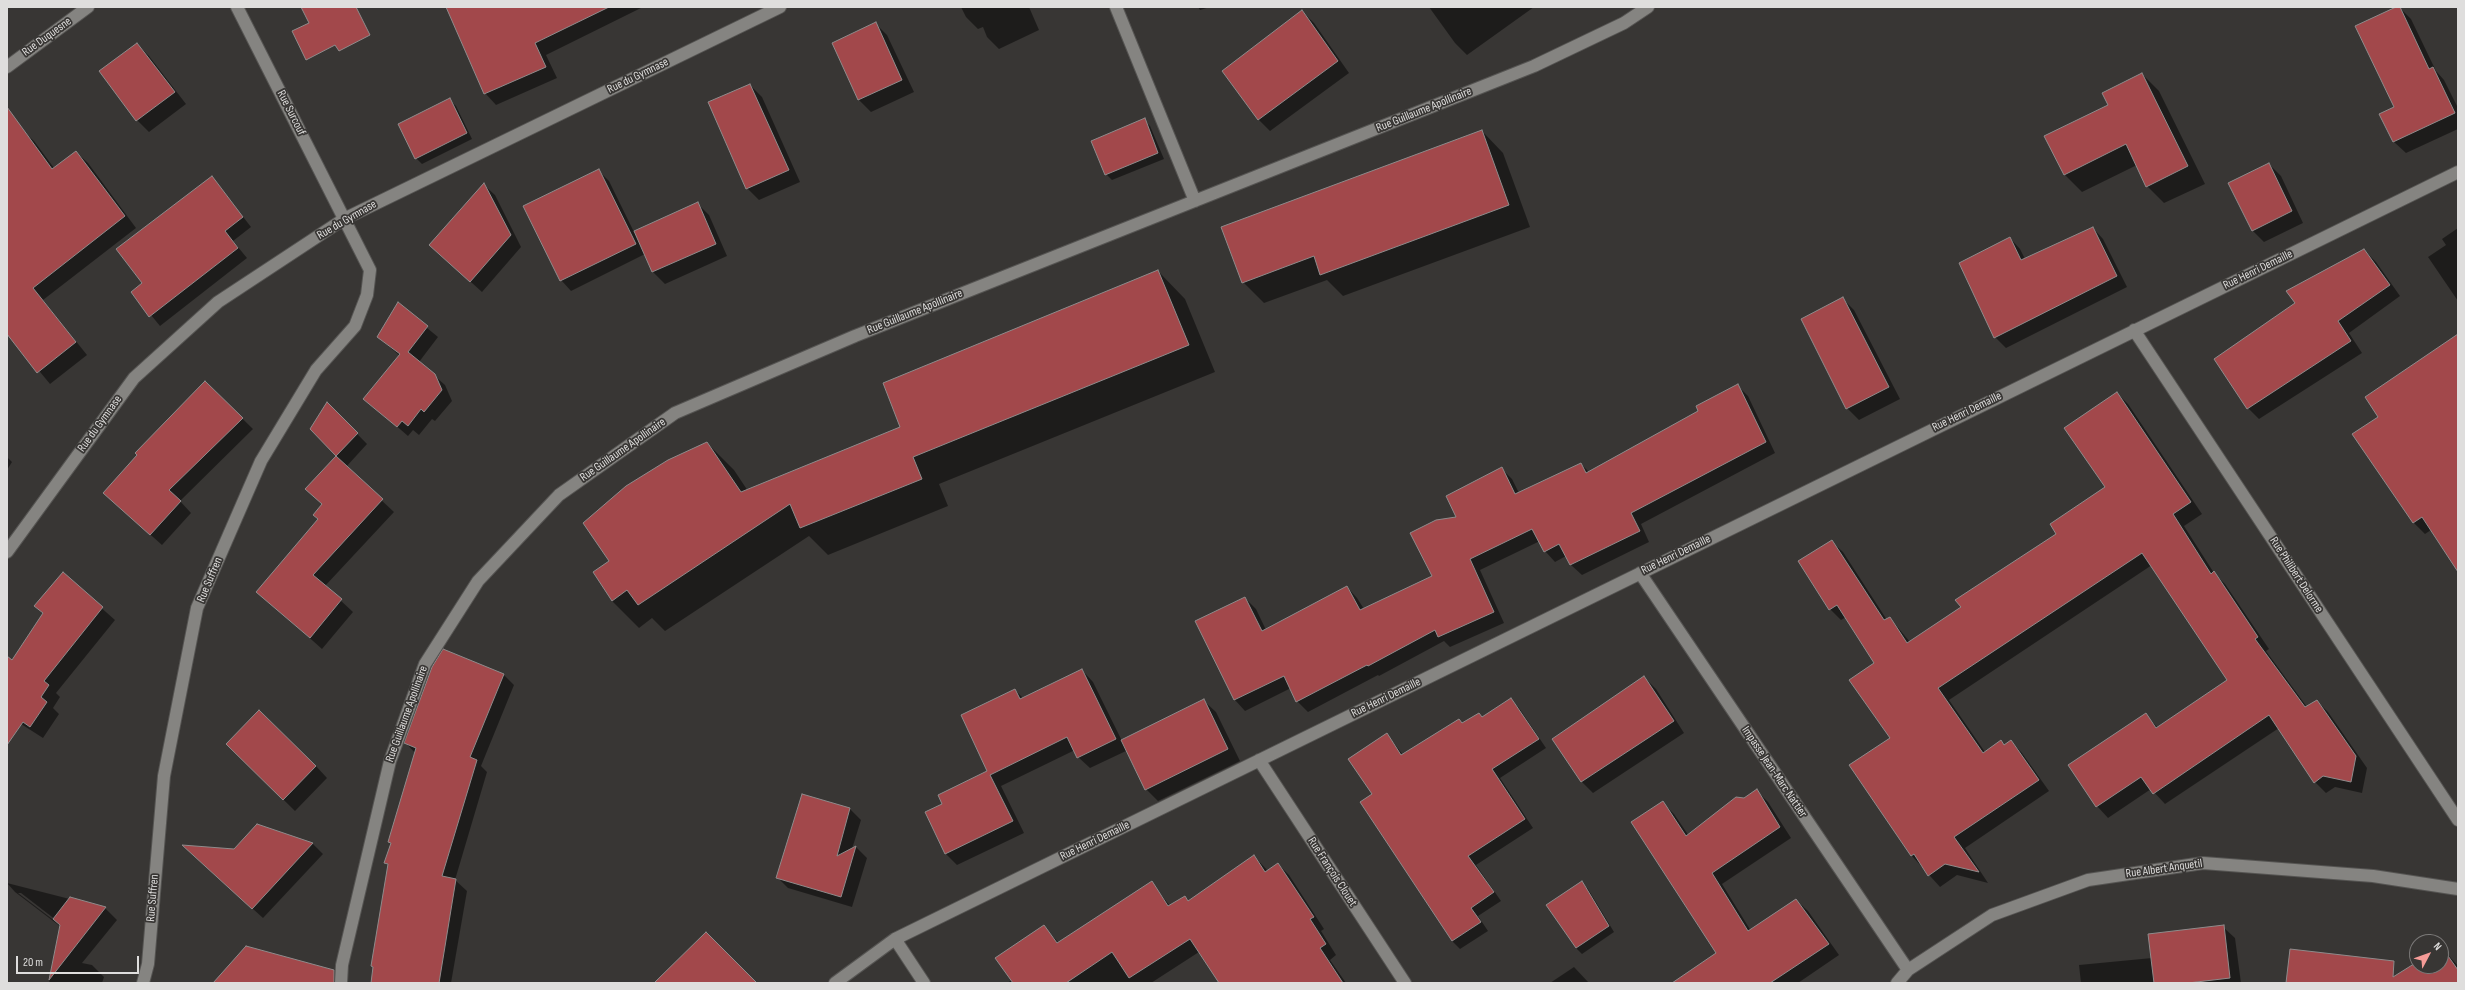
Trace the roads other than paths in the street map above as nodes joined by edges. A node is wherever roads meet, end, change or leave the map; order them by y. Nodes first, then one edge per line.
1 (88, 7) edge
2 (237, 7) edge
3 (780, 7) edge
4 (1116, 7) edge
5 (1648, 7) edge
6 (7, 67) edge
7 (2458, 172) edge
8 (1195, 201) junction
9 (344, 219) junction
10 (2134, 330) junction
11 (7, 552) edge
12 (1640, 573) junction
13 (1259, 760) junction
14 (2458, 820) edge
15 (2458, 889) edge
16 (895, 939) junction
17 (1908, 970) junction
18 (143, 983) edge
19 (341, 983) edge
20 (835, 983) edge
21 (924, 983) edge
22 (1405, 983) edge
23 (1897, 983) edge

1 - 6 street, Rue Duquesne
2 - 9 street, Rue Surcouf
3 - 9 street, Rue du Gymnase
4 - 8 street
5 - 8 street, Rue Guillaume Apollinaire
7 - 10 street, Rue Henri Demaille
8 - 19 street, Rue Guillaume Apollinaire
9 - 11 street, Rue du Gymnase
9 - 18 street, Rue Suffren
10 - 12 street, Rue Henri Demaille
10 - 14 street, Rue Philibert Delorme
12 - 13 street, Rue Henri Demaille
12 - 17 street, Impasse Jean-Marc Nattier
13 - 16 street, Rue Henri Demaille
13 - 22 street, Rue François Clouet
15 - 17 street, Rue Albert Anquetil
16 - 20 street, Rue Henri Demaille
16 - 21 street
17 - 23 street, Rue Albert Anquetil

